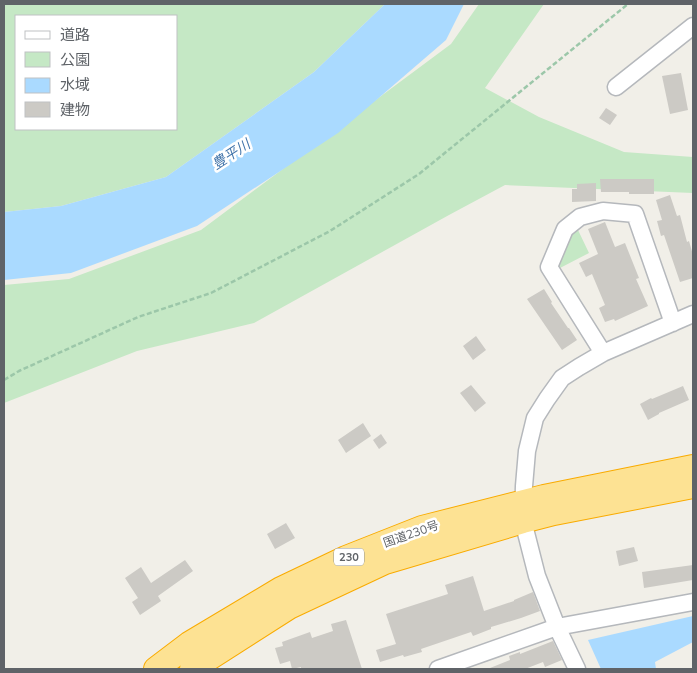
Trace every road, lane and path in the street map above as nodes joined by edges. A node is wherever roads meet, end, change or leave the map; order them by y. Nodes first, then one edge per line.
1 (628, 4) edge
2 (693, 26) edge
3 (616, 87) dead end
4 (693, 314) edge
5 (673, 323) junction
6 (603, 353) junction
7 (4, 380) edge
8 (693, 467) edge
9 (693, 486) edge
10 (523, 512) junction
11 (693, 602) edge
12 (557, 626) junction
13 (195, 662) edge
14 (156, 669) edge
15 (438, 669) edge
16 (577, 669) edge

1 - 7 path
2 - 3 street
4 - 5 street
5 - 6 street
5 - 6 street
6 - 10 street
8 - 10 highway, 国道230号 / 230
9 - 10 highway, 国道230号 / 230
10 - 12 street
10 - 13 highway, 国道230号 / 230
11 - 12 street
12 - 15 street
12 - 16 street
13 - 14 highway, 国道230号 / 230

